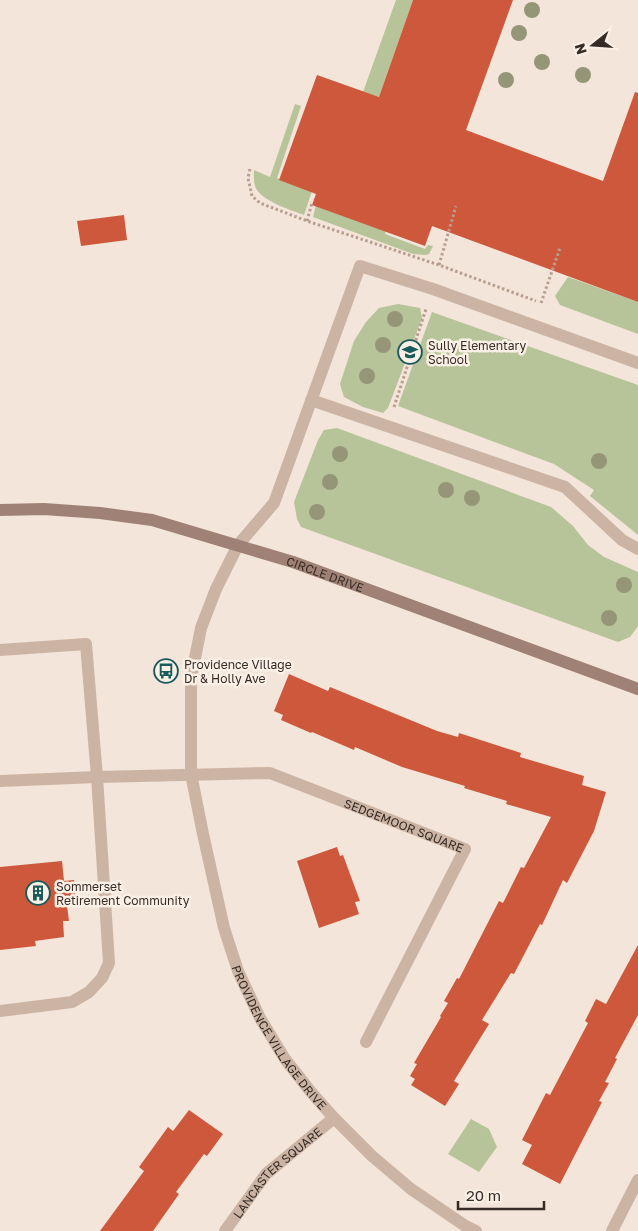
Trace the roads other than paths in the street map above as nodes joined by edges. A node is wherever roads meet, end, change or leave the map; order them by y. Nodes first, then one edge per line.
1 (638, 363) edge
2 (311, 400) junction
3 (0, 510) edge
4 (238, 545) junction
5 (638, 549) edge
6 (0, 650) edge
7 (638, 689) edge
8 (191, 774) junction
9 (97, 777) junction
10 (0, 781) edge
11 (0, 1011) edge
12 (366, 1042) dead end
13 (334, 1118) junction
14 (638, 1180) edge
15 (225, 1231) edge
16 (476, 1231) edge
17 (612, 1231) edge

1 - 2 street, PROVIDENCE VILLAGE DRIVE
2 - 4 street, PROVIDENCE VILLAGE DRIVE
2 - 5 street
3 - 4 street, CIRCLE DRIVE
4 - 7 street, CIRCLE DRIVE
4 - 8 street, PROVIDENCE VILLAGE DRIVE
6 - 9 street
8 - 9 street
8 - 12 street, SEDGEMOOR SQUARE
8 - 13 street, PROVIDENCE VILLAGE DRIVE
9 - 10 street
9 - 11 street
13 - 15 street, LANCASTER SQUARE
13 - 16 street, PROVIDENCE VILLAGE DRIVE
14 - 17 street

